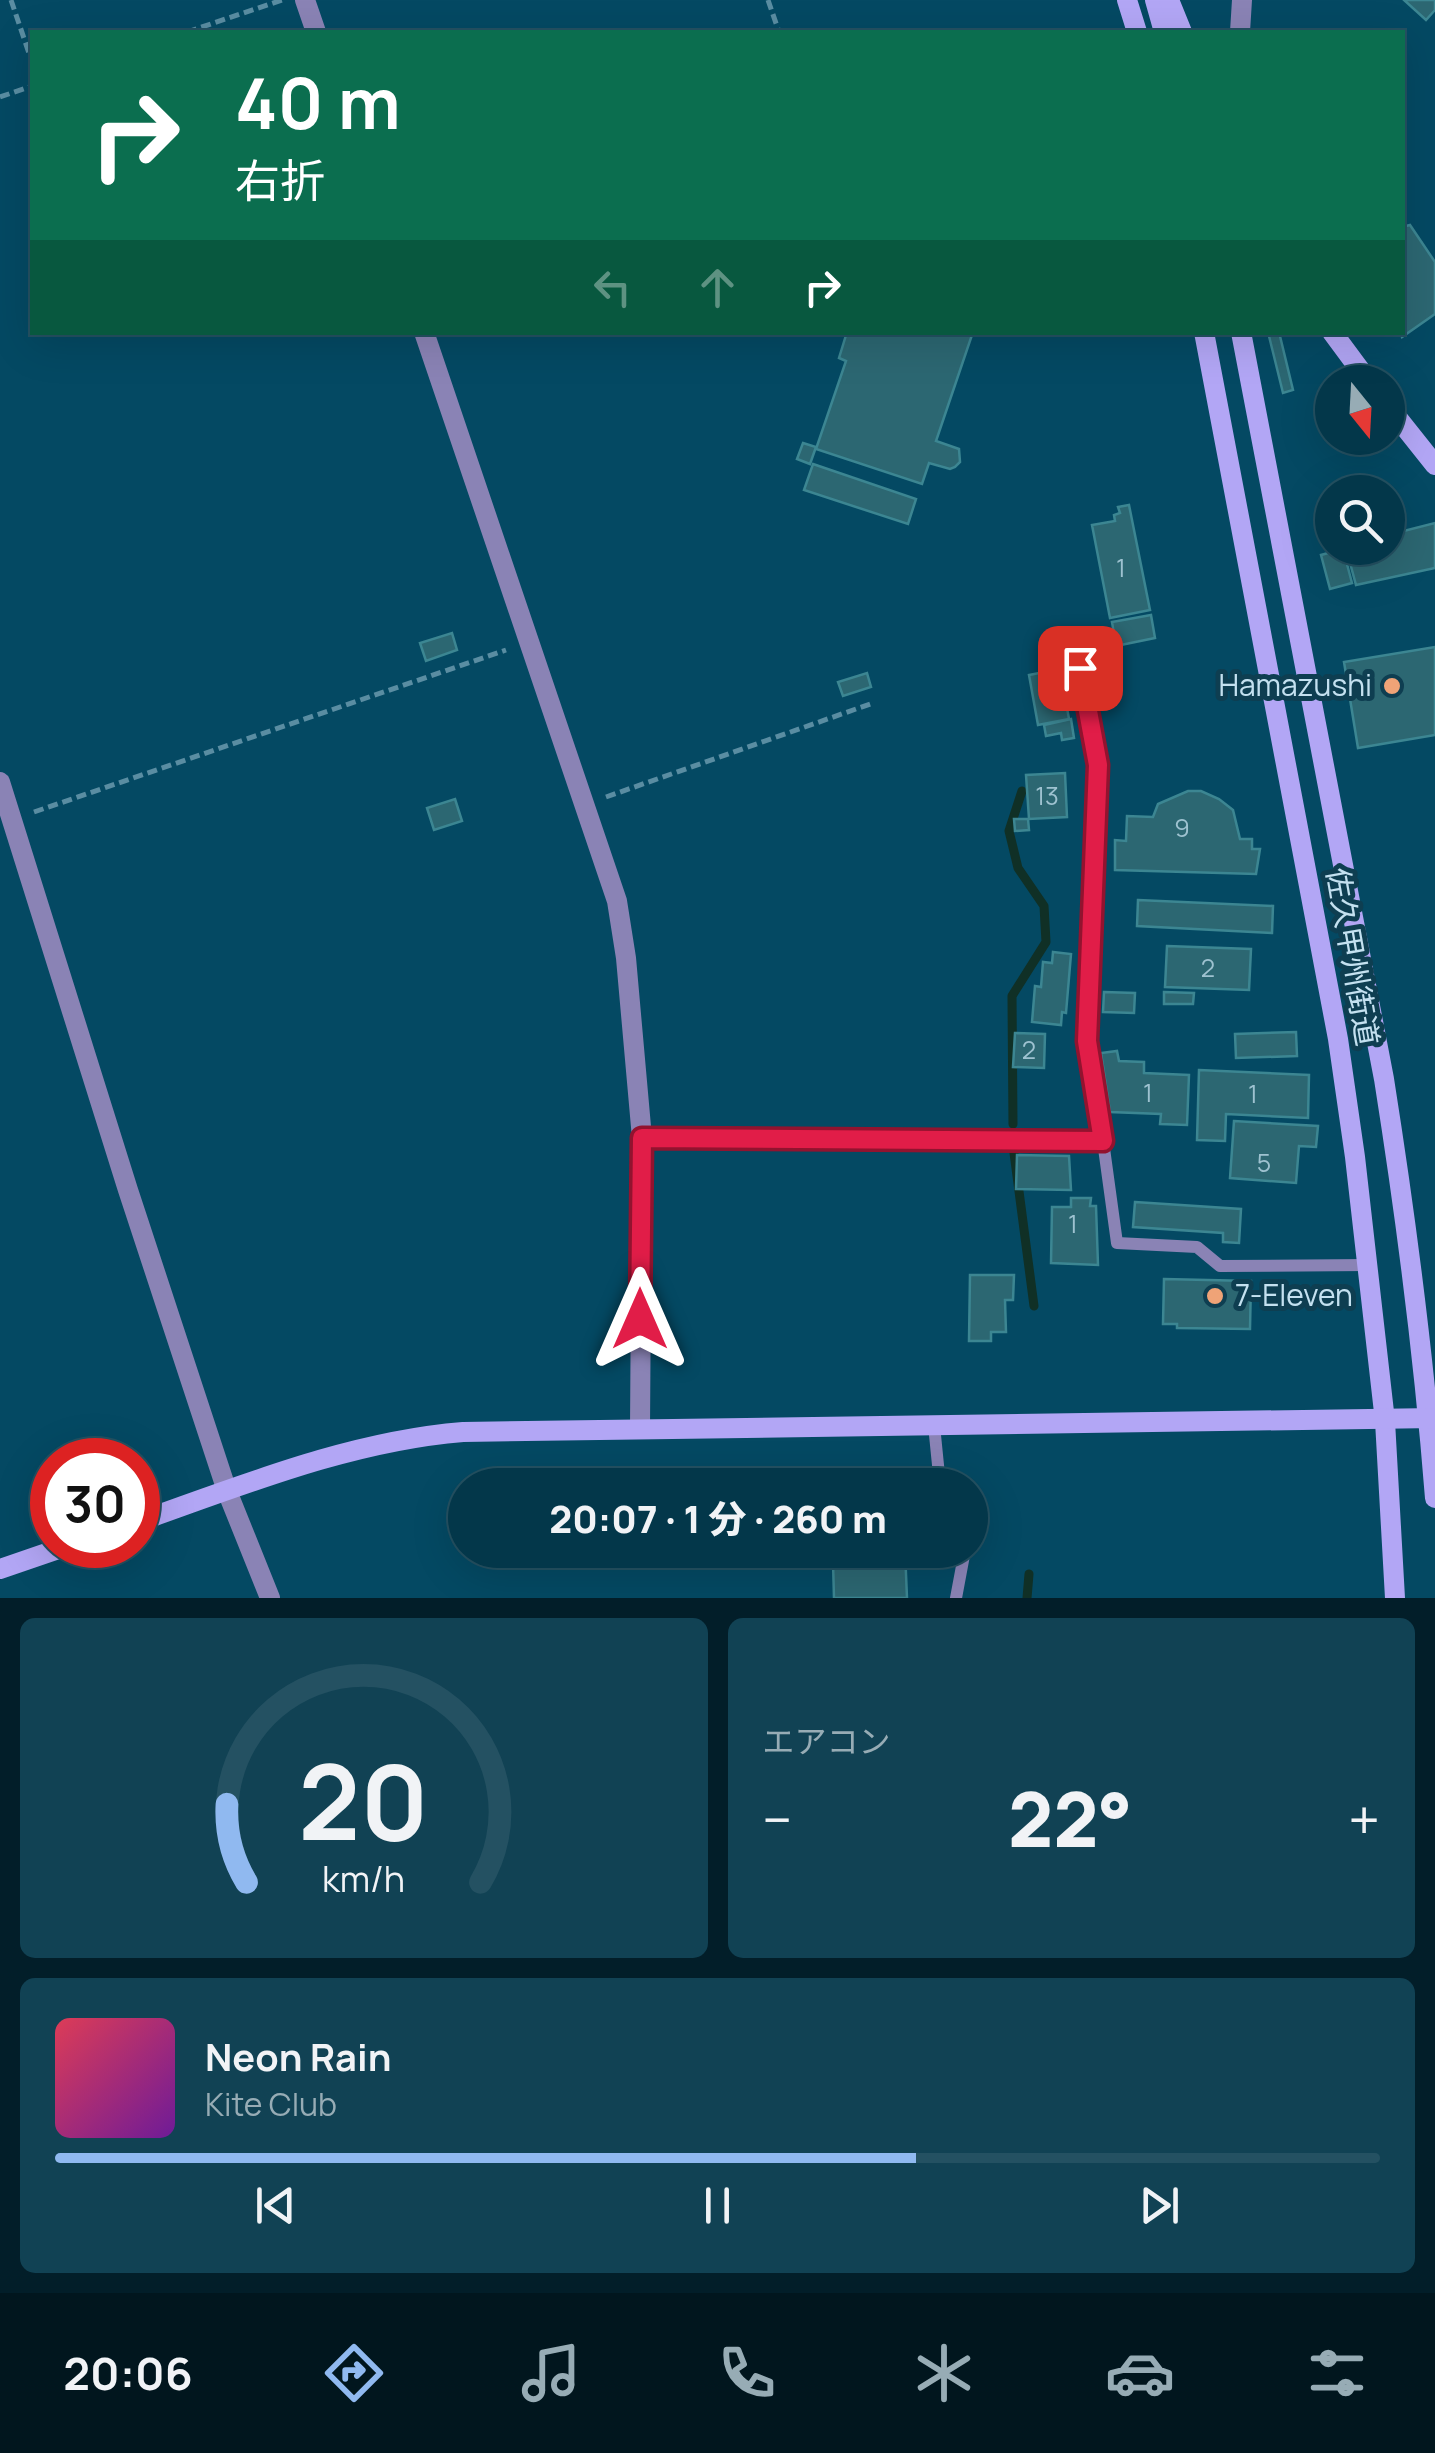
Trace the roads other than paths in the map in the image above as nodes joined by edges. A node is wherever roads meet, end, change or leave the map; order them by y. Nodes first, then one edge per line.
1 (305, 0) edge
2 (1127, 0) edge
3 (1155, 0) edge
4 (1169, 0) edge
5 (1242, 0) edge
6 (315, 30) edge
7 (1135, 30) edge
8 (1163, 30) edge
9 (1181, 30) edge
10 (1240, 30) edge
11 (425, 335) edge
12 (1205, 335) edge
13 (1241, 335) edge
14 (1334, 335) edge
15 (1356, 365) edge
16 (1405, 428) edge
17 (1435, 466) edge
18 (1080, 668) dead end
19 (0, 782) edge
20 (642, 1138) junction
21 (1103, 1141) junction
22 (1368, 1265) junction
23 (1432, 1418) edge
24 (1385, 1421) junction
25 (934, 1424) junction
26 (640, 1428) junction
27 (938, 1468) edge
28 (227, 1491) junction
29 (1435, 1498) edge
30 (160, 1514) edge
31 (30, 1559) edge
32 (962, 1568) edge
33 (0, 1569) edge
34 (270, 1598) edge
35 (956, 1598) edge
36 (1394, 1598) edge

1 - 6 street
2 - 7 main road
3 - 8 main road
4 - 9 main road
5 - 10 street
11 - 20 street
12 - 22 main road, 佐久甲州街道
13 - 23 main road, 佐久甲州街道
14 - 15 main road
16 - 17 main road
18 - 21 lane
19 - 28 street
20 - 21 lane
20 - 26 street
21 - 22 lane
22 - 24 main road, 佐久甲州街道
23 - 24 main road
23 - 29 main road, 佐久甲州街道
24 - 25 main road
24 - 36 main road, 佐久甲州街道
25 - 26 main road
25 - 27 lane
26 - 28 main road
28 - 30 main road
28 - 34 street
31 - 33 main road
32 - 35 lane

